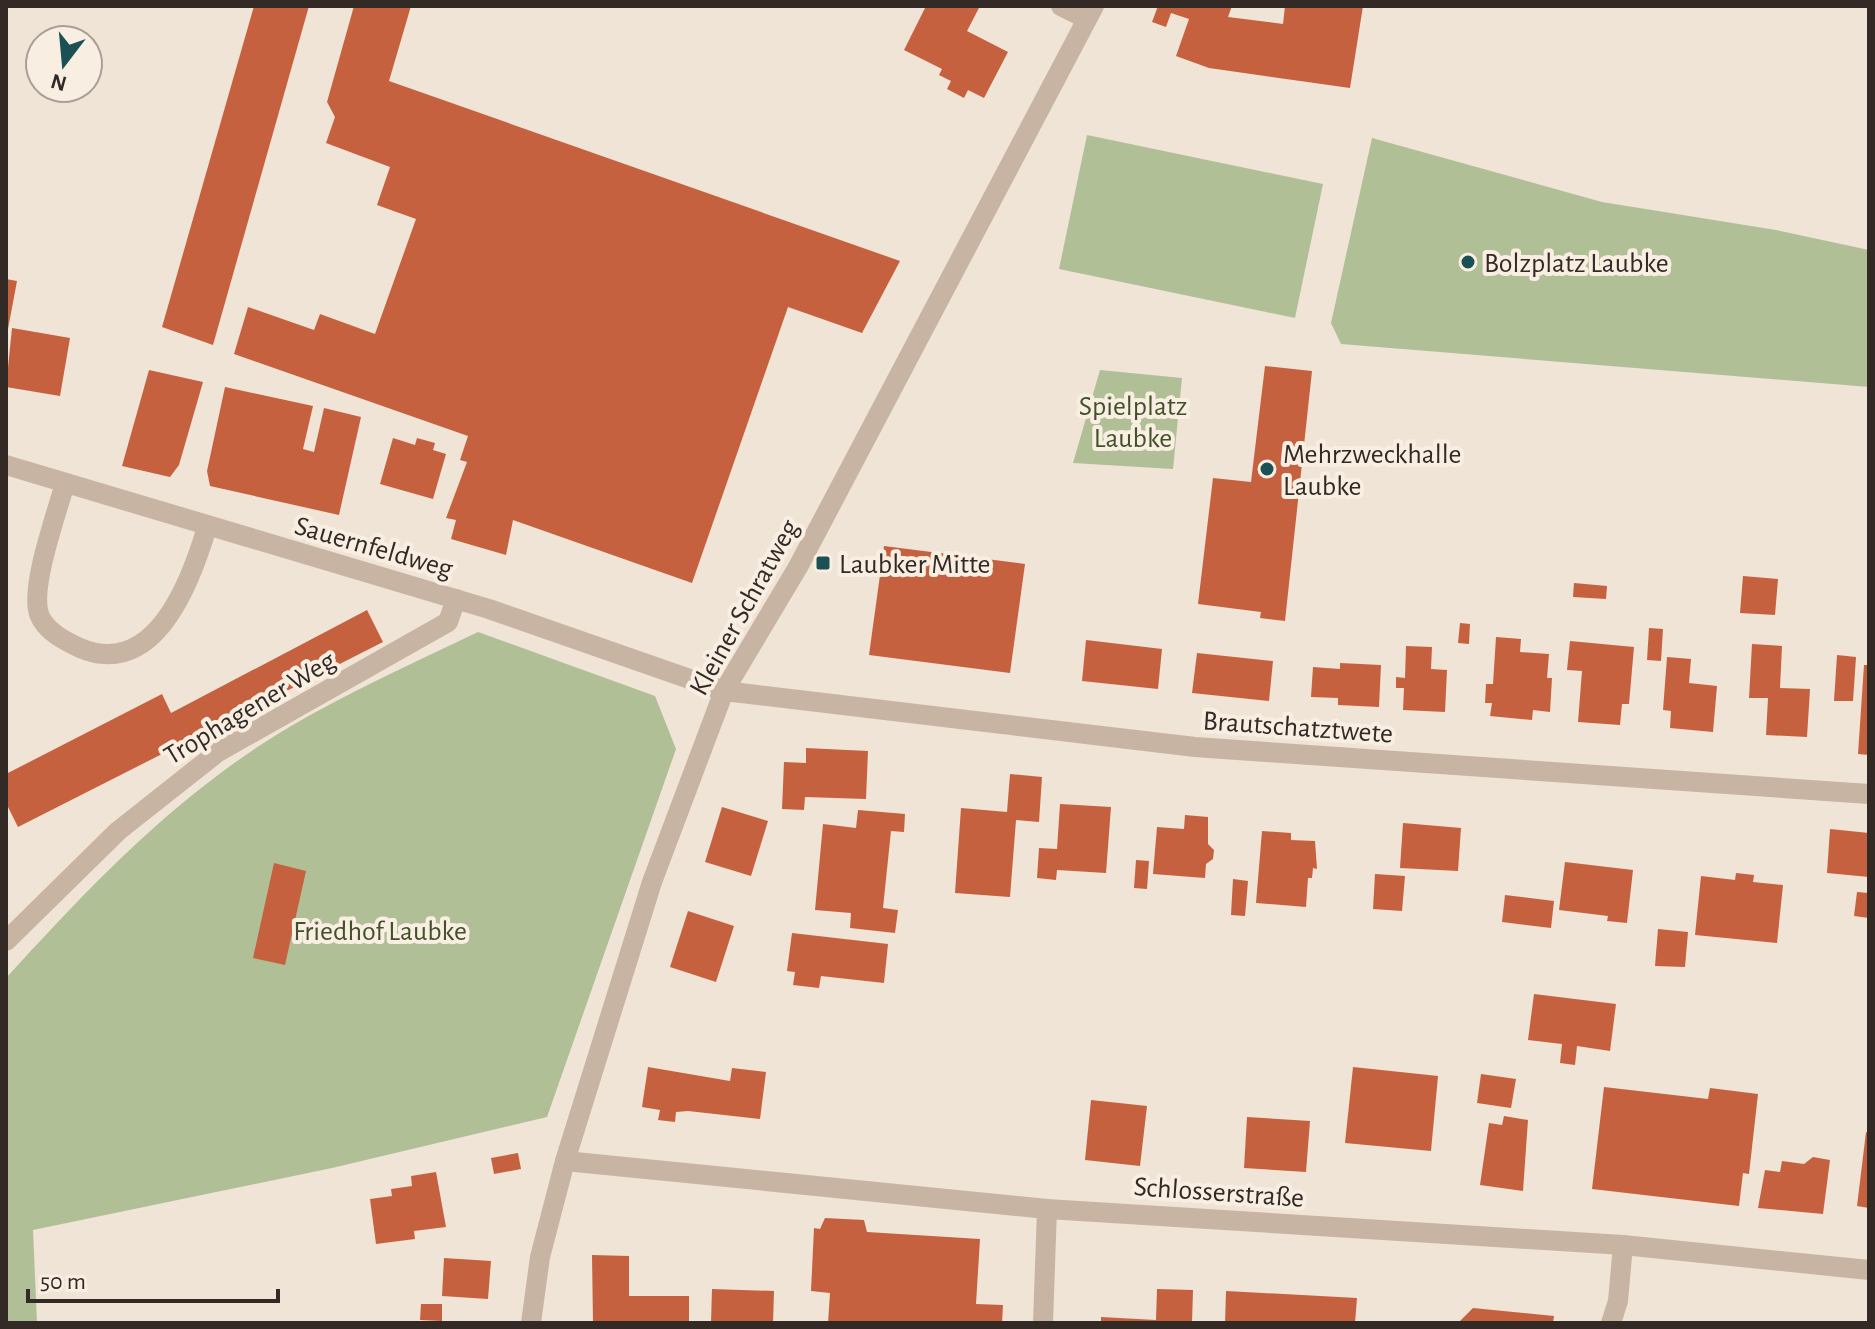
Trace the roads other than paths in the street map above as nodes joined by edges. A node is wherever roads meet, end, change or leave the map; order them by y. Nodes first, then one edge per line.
1 (1061, 6) edge
2 (1091, 13) edge
3 (6, 465) edge
4 (65, 483) junction
5 (207, 527) junction
6 (456, 599) junction
7 (724, 691) junction
8 (1869, 794) edge
9 (6, 941) edge
10 (565, 1161) junction
11 (1047, 1209) junction
12 (1623, 1245) junction
13 (1869, 1270) edge
14 (531, 1323) edge
15 (1043, 1323) edge
16 (1611, 1323) edge

1 - 2 street
2 - 7 street, Kleiner Schratweg
3 - 4 street, Sauernfeldweg
4 - 5 street, Sauernfeldweg
4 - 5 street
5 - 6 street, Sauernfeldweg
6 - 7 street, Sauernfeldweg
6 - 9 street, Trophagener Weg
7 - 8 street, Brautschatztwete
7 - 10 street, Kleiner Schratweg
10 - 11 street, Schlosserstraße
10 - 14 street, Kleiner Schratweg
11 - 12 street, Schlosserstraße
11 - 15 street
12 - 13 street, Schlosserstraße
12 - 16 street

